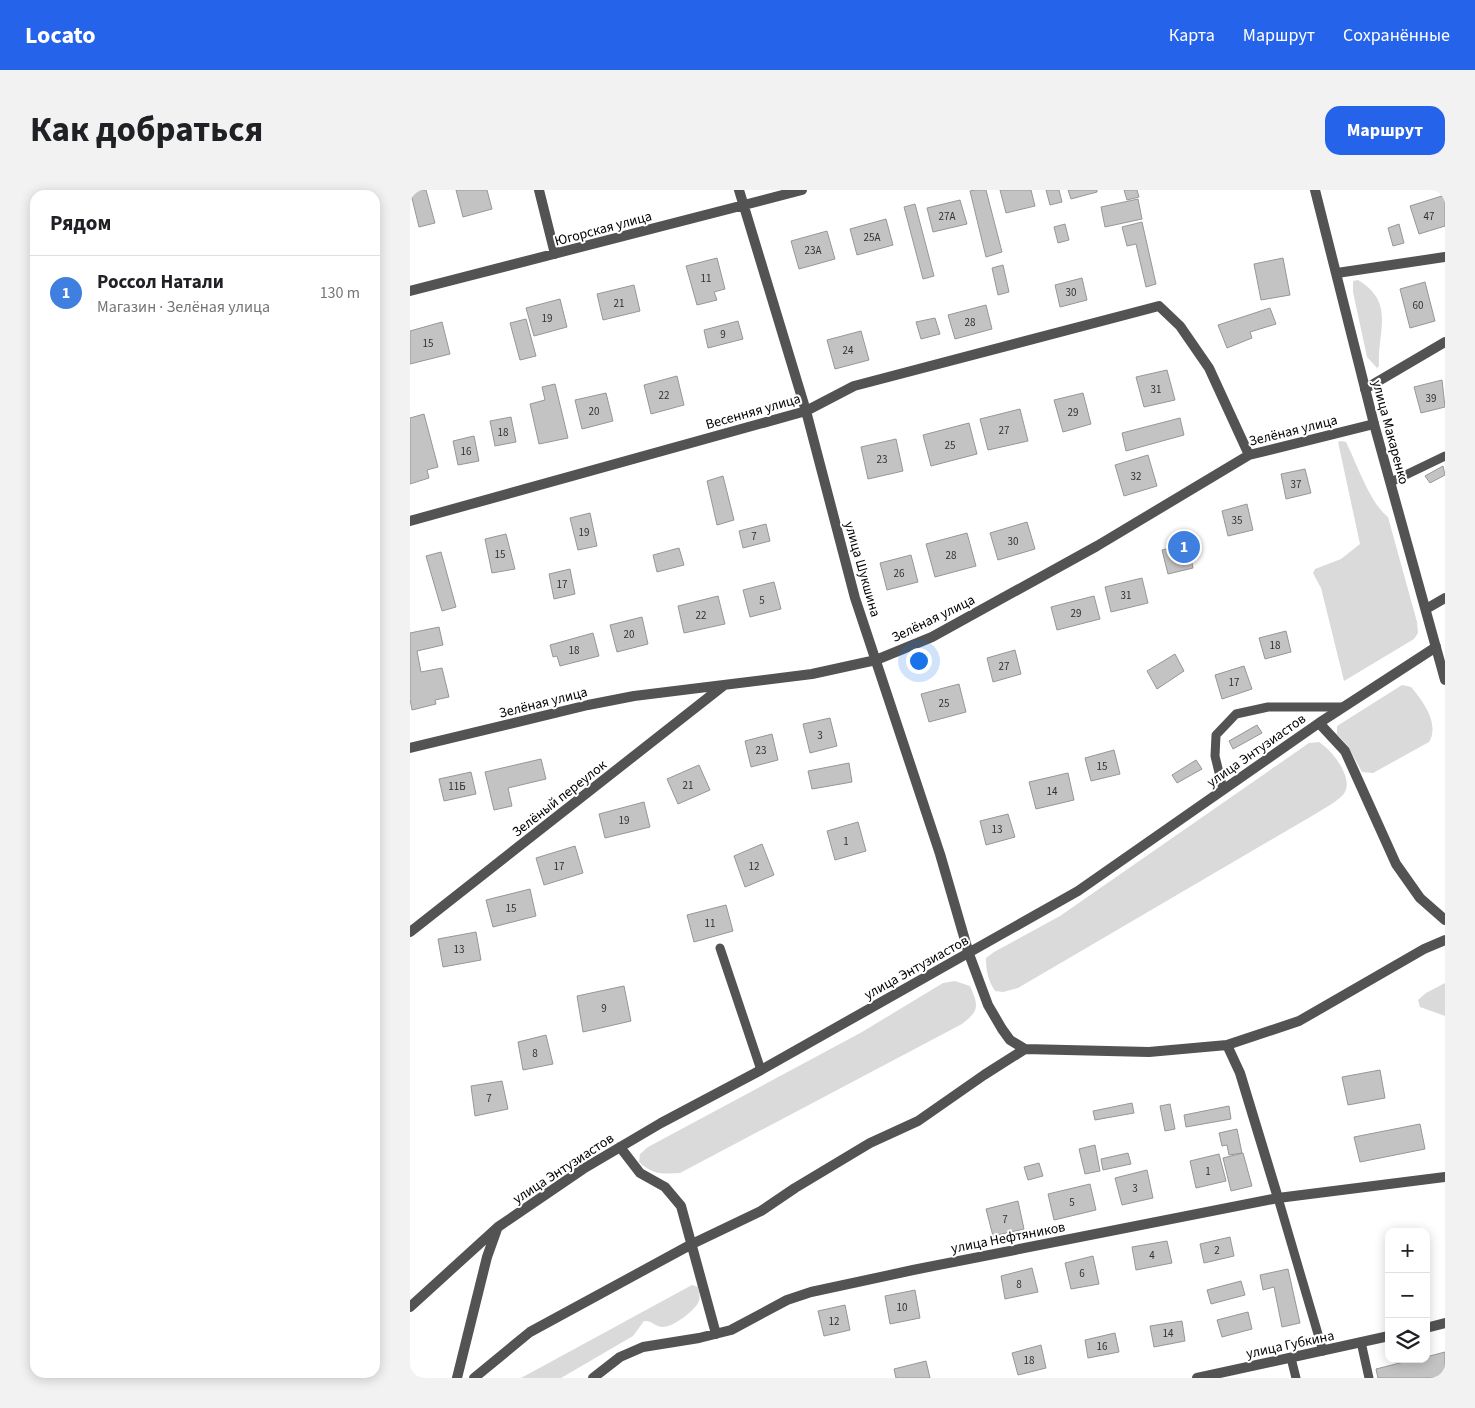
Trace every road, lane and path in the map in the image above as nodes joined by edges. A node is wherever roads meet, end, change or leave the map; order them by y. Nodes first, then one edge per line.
1 (539, 190) edge
2 (739, 190) edge
3 (802, 190) edge
4 (1315, 190) edge
5 (743, 205) junction
6 (555, 254) junction
7 (1445, 257) edge
8 (1337, 273) junction
9 (410, 291) edge
10 (1445, 342) edge
11 (1365, 389) junction
12 (806, 411) junction
13 (1374, 424) junction
14 (1249, 455) junction
15 (1445, 456) edge
16 (1391, 482) junction
17 (410, 521) edge
18 (1445, 598) edge
19 (1426, 609) junction
20 (1436, 647) junction
21 (876, 660) junction
22 (1445, 680) edge
23 (724, 685) junction
24 (1343, 707) junction
25 (1319, 723) junction
26 (410, 748) edge
27 (1223, 790) junction
28 (1445, 920) edge
29 (410, 932) edge
30 (1445, 940) edge
31 (720, 948) dead end
32 (969, 954) junction
33 (1228, 1045) junction
34 (1025, 1049) junction
35 (761, 1070) junction
36 (620, 1147) junction
37 (1445, 1177) edge
38 (1278, 1198) junction
39 (498, 1227) junction
40 (692, 1244) junction
41 (410, 1307) edge
42 (1445, 1324) edge
43 (1430, 1327) edge
44 (716, 1334) junction
45 (1385, 1337) edge
46 (1361, 1342) junction
47 (1323, 1351) junction
48 (1291, 1358) junction
49 (457, 1378) edge
50 (474, 1378) edge
51 (593, 1378) edge
52 (1197, 1378) edge
53 (1296, 1378) edge
54 (1369, 1378) edge

1 - 6 street
2 - 5 street, улица Шукшина
3 - 5 street, Югорская улица
4 - 8 street, улица Макаренко
5 - 6 street, Югорская улица
5 - 12 street, улица Шукшина
6 - 9 street, Югорская улица
7 - 8 street
8 - 11 street, улица Макаренко
10 - 11 street
11 - 13 street, улица Макаренко
12 - 14 street, Весенняя улица
12 - 17 street, Весенняя улица
12 - 21 street, улица Шукшина
13 - 14 street, Зелёная улица
13 - 16 street, улица Макаренко
14 - 21 street, Зелёная улица
15 - 16 lane
16 - 19 street, улица Макаренко
18 - 19 street
19 - 20 street, улица Макаренко
20 - 22 street, улица Макаренко
20 - 24 street, улица Энтузиастов
21 - 23 street, Зелёная улица
21 - 32 street, улица Шукшина
23 - 26 street, Зелёная улица
23 - 29 street, Зелёный переулок
24 - 25 street, улица Энтузиастов
24 - 27 lane
25 - 27 street, улица Энтузиастов
25 - 28 street
27 - 32 street, улица Энтузиастов
30 - 33 street
31 - 35 lane
32 - 34 street, улица Шукшина
32 - 35 street, улица Энтузиастов
33 - 34 street
33 - 38 street
34 - 40 street
35 - 36 street, улица Энтузиастов
36 - 39 street, улица Энтузиастов
36 - 40 street
37 - 38 street, улица Нефтяников
38 - 44 street, улица Нефтяников
38 - 47 lane
39 - 41 street, улица Энтузиастов
39 - 49 street
40 - 44 street
40 - 50 street
42 - 43 street
44 - 51 street, улица Нефтяников
45 - 46 street, улица Губкина
46 - 47 street, улица Губкина
46 - 54 lane
47 - 48 street, улица Губкина
48 - 52 street, улица Губкина
48 - 53 lane

